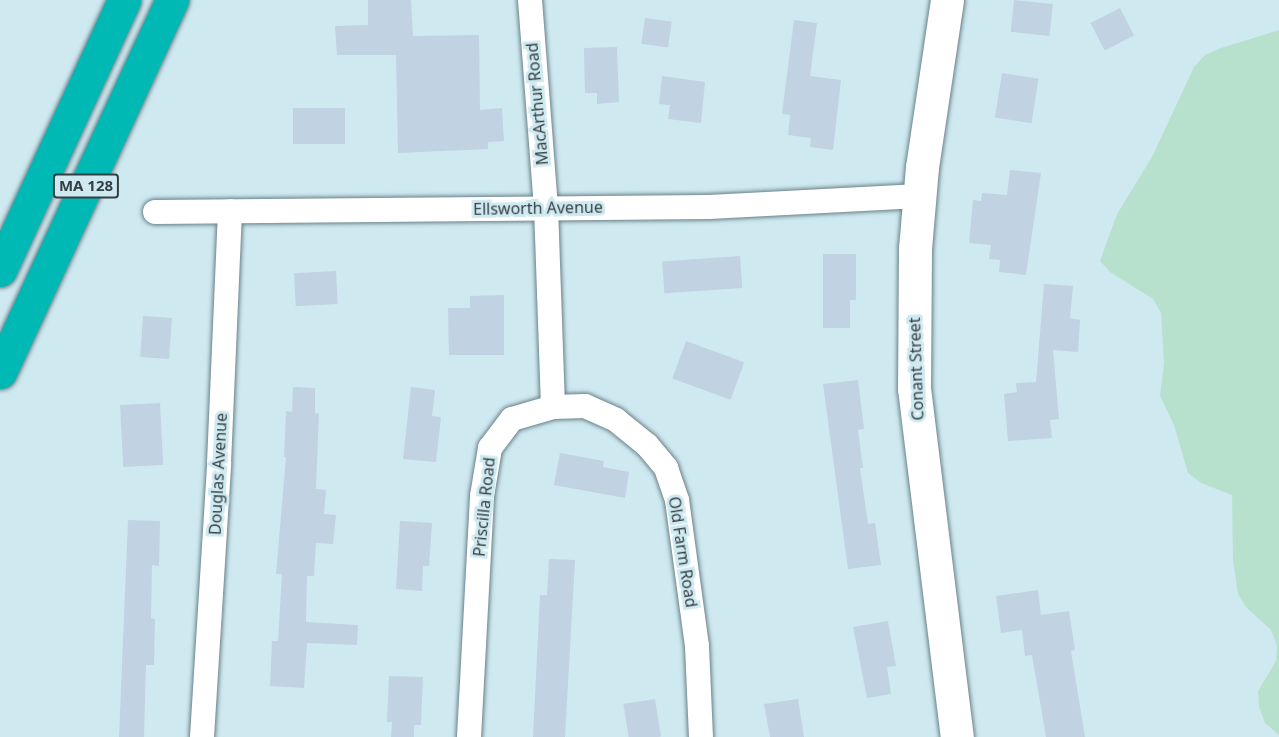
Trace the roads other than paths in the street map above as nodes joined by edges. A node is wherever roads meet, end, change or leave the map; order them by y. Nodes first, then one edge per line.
1 (124, 0) edge
2 (172, 0) edge
3 (530, 0) edge
4 (947, 0) edge
5 (920, 196) junction
6 (546, 208) junction
7 (230, 211) junction
8 (155, 212) dead end
9 (0, 270) edge
10 (0, 372) edge
11 (553, 407) junction
12 (202, 737) edge
13 (469, 737) edge
14 (701, 737) edge
15 (957, 737) edge

1 - 9 highway, MA 128
2 - 10 highway, MA 128
3 - 6 street, MacArthur Road
4 - 5 main road, Conant Street
5 - 6 street, Ellsworth Avenue
5 - 15 main road, Conant Street
6 - 7 street, Ellsworth Avenue
6 - 11 street
7 - 8 street, Ellsworth Avenue
7 - 12 street, Douglas Avenue
11 - 13 street, Priscilla Road
11 - 14 street, Old Farm Road

